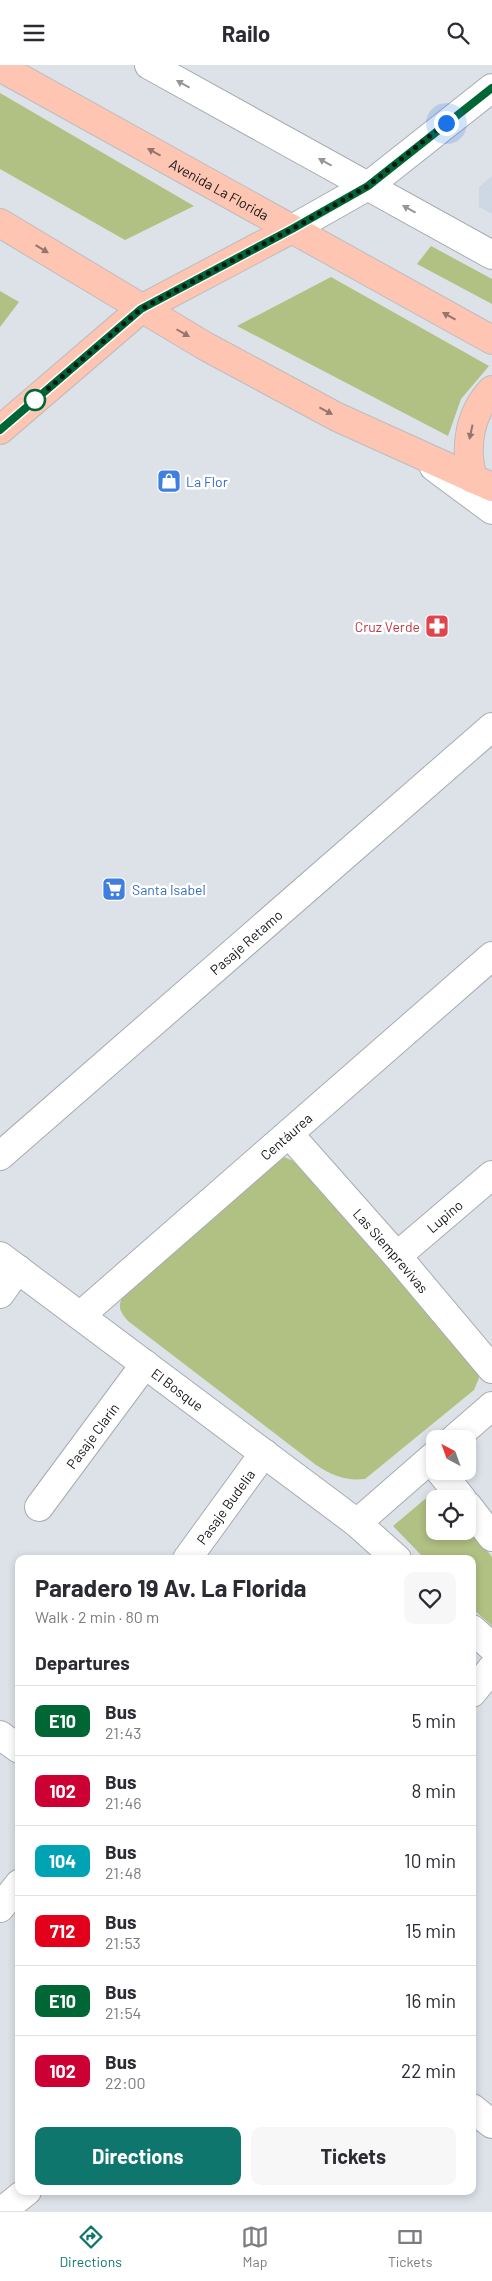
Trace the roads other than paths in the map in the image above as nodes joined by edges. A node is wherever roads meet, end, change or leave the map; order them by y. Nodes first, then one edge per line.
1 (149, 65) edge
2 (0, 67) edge
3 (492, 88) edge
4 (368, 186) junction
5 (0, 223) edge
6 (292, 229) junction
7 (492, 255) edge
8 (141, 309) junction
9 (492, 340) edge
10 (492, 390) edge
11 (0, 430) edge
12 (414, 453) junction
13 (483, 483) edge
14 (492, 510) edge
15 (492, 727) edge
16 (492, 956) edge
17 (289, 1134) junction
18 (0, 1156) edge
19 (492, 1175) edge
20 (397, 1256) junction
21 (9, 1262) edge
22 (0, 1294) edge
23 (81, 1315) junction
24 (145, 1364) junction
25 (492, 1369) edge
26 (492, 1406) edge
27 (464, 1430) edge
28 (264, 1453) junction
29 (426, 1470) edge
30 (39, 1507) dead end
31 (476, 1516) edge
32 (357, 1523) junction
33 (492, 1537) edge
34 (384, 1554) edge
35 (189, 1555) edge
36 (476, 1633) edge
37 (492, 1647) edge
38 (492, 1668) edge
39 (476, 1688) edge
40 (0, 1735) edge
41 (15, 1746) edge
42 (15, 1889) edge
43 (0, 1908) edge
44 (476, 2111) edge
45 (492, 2124) edge
46 (22, 2195) edge
47 (2, 2211) edge

4 -> 1 street
6 -> 2 main road, Avenida La Florida
3 - 4 street
4 - 6 street
7 -> 4 street
5 -> 8 main road
6 - 8 main road
9 -> 6 main road, Avenida La Florida
8 - 11 main road
8 -> 12 main road
10 -> 13 main road
12 - 13 main road
12 - 14 street
15 - 18 street, Pasaje Retamo
16 - 17 street, Centáurea
17 - 20 street, Las Siemprevivas
17 - 23 street, Centáurea
19 - 20 street, Lupino
20 - 25 street, Las Siemprevivas
21 - 22 street
21 - 23 street, El Bosque
23 - 24 street, El Bosque
24 - 28 street, El Bosque
24 - 30 street, Pasaje Clarín
26 - 27 street
28 - 32 street, El Bosque
28 - 35 street, Pasaje Budelia
29 - 32 street
31 - 33 street
32 - 34 street, El Bosque
36 - 37 street
38 - 39 street
40 - 41 street
42 - 43 street
44 - 45 street
46 - 47 street

